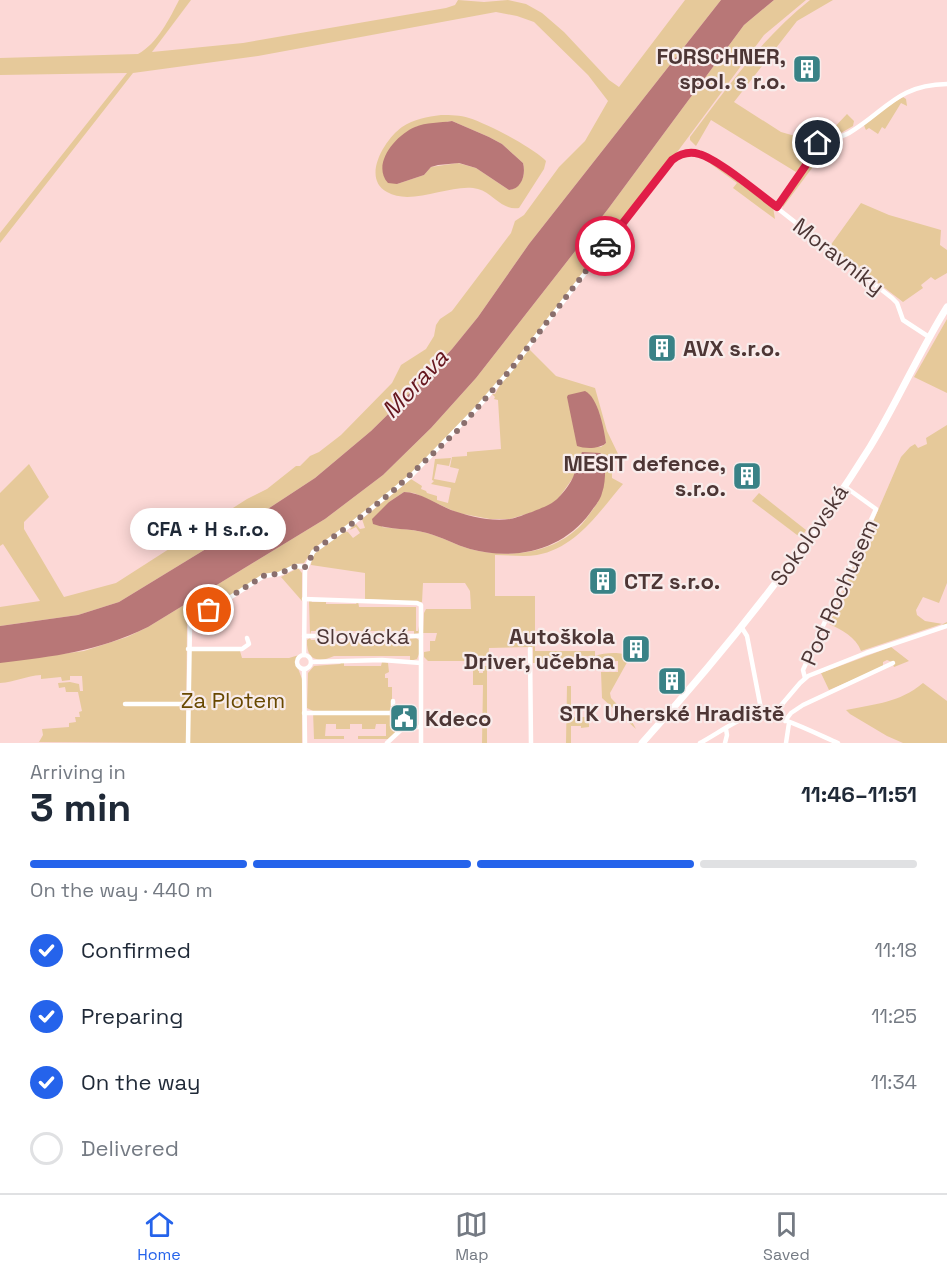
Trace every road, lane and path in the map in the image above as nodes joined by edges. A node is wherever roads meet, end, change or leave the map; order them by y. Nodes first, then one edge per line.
1 (947, 84) edge
2 (777, 207) junction
3 (947, 307) edge
4 (929, 337) junction
5 (844, 485) junction
6 (305, 567) junction
7 (304, 599) junction
8 (947, 626) edge
9 (742, 628) junction
10 (304, 636) junction
11 (421, 636) junction
12 (247, 638) dead end
13 (188, 649) junction
14 (530, 649) dead end
15 (304, 655) junction
16 (311, 662) junction
17 (421, 663) junction
18 (893, 663) dead end
19 (304, 669) junction
20 (805, 678) junction
21 (393, 701) dead end
22 (124, 704) dead end
23 (187, 704) junction
24 (304, 713) junction
25 (762, 714) junction
26 (772, 716) junction
27 (787, 722) junction
28 (421, 727) junction
29 (726, 729) junction
30 (188, 743) edge
31 (304, 743) edge
32 (387, 743) edge
33 (421, 743) edge
34 (531, 743) edge
35 (642, 743) edge
36 (700, 743) edge
37 (724, 743) edge
38 (786, 743) edge
39 (838, 743) edge

1 - 2 street
2 - 4 street, Moravníky
2 - 6 street, Moravníky
3 - 4 main road, Sokolovská
4 - 5 main road, Sokolovská
5 - 9 main road, Sokolovská
5 - 20 street, Pod Rochusem
6 - 7 street
6 - 13 street
7 - 10 street
7 - 11 street
8 - 20 street, Pod Rochusem
9 - 25 street
9 - 35 main road, Sokolovská
10 - 11 street, Slovácká
10 - 15 street
11 - 17 street
12 - 13 street
13 - 23 street
14 - 34 street
15 - 16 street
15 - 19 street
16 - 17 street, Slovácká
16 - 19 street
17 - 28 street
18 - 27 street
19 - 24 street
20 - 26 street, Pod Rochusem
21 - 24 street
22 - 23 street
23 - 30 street
24 - 31 street
25 - 26 street
25 - 29 street
26 - 27 street
27 - 38 street
27 - 39 street
28 - 32 street
28 - 33 street
29 - 36 street
29 - 37 street

